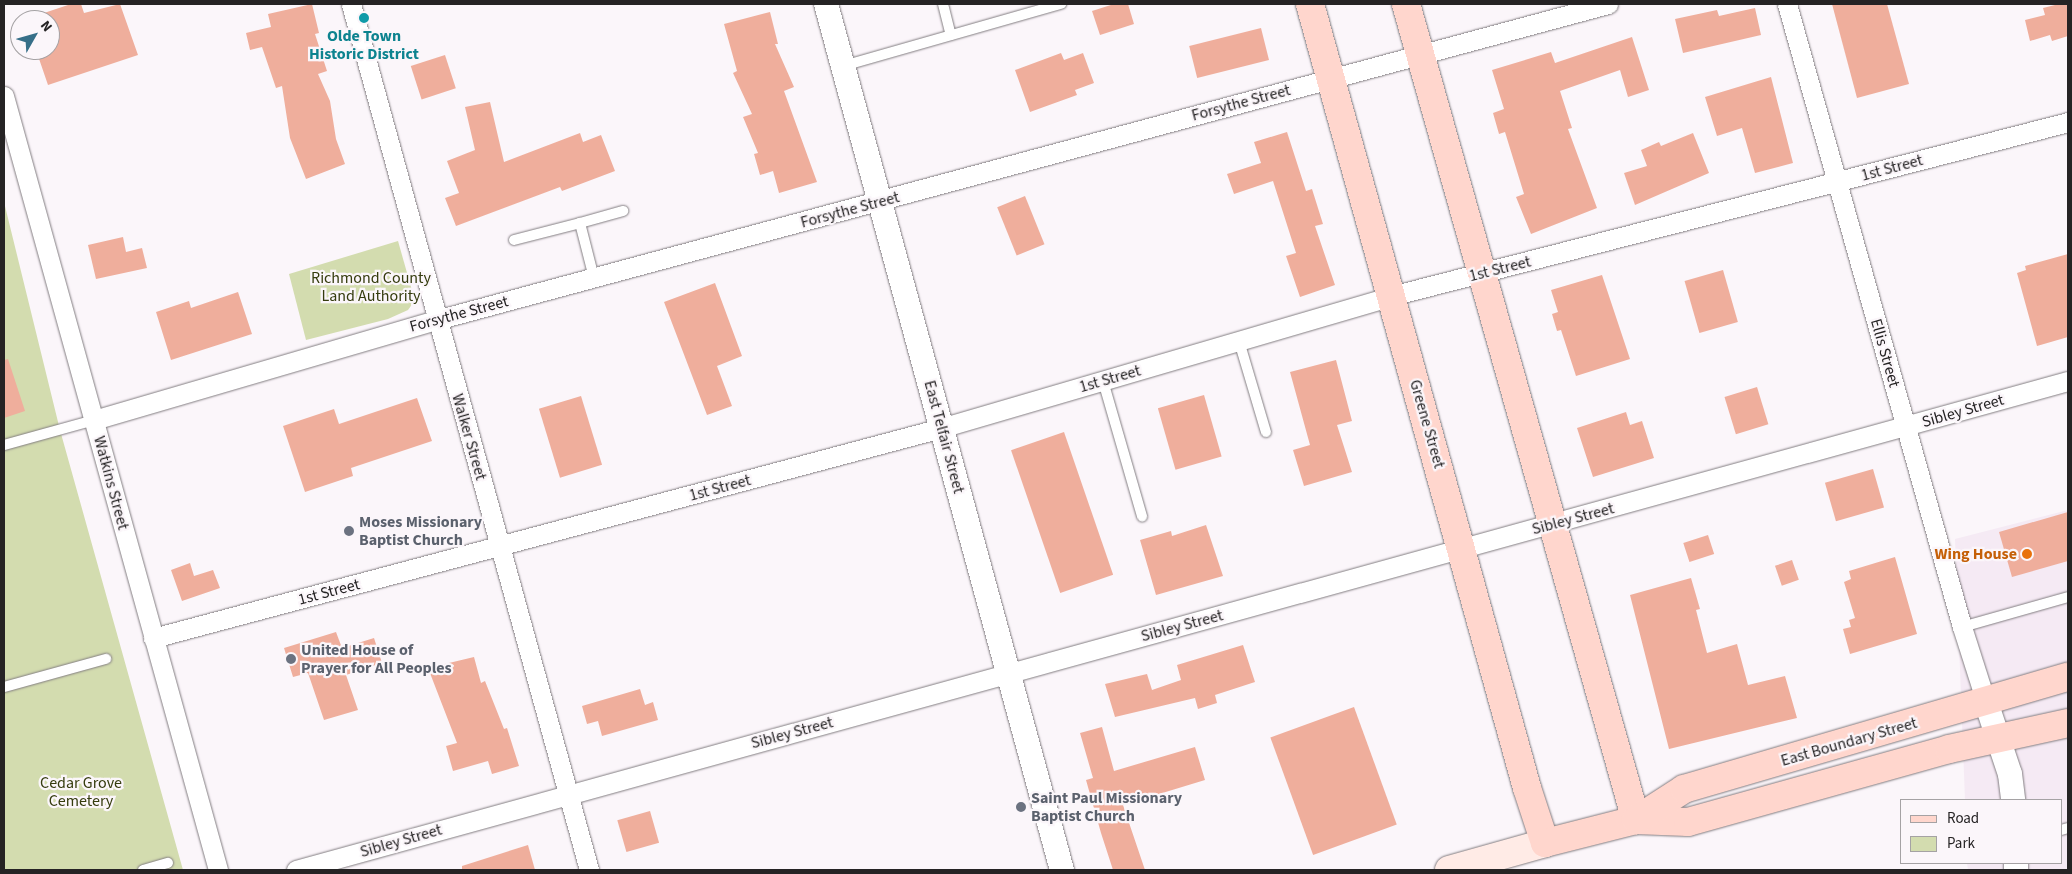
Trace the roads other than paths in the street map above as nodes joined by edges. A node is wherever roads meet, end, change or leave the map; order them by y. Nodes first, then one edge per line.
1 (351, 4) edge
2 (826, 4) edge
3 (943, 4) edge
4 (1061, 4) edge
5 (1310, 4) edge
6 (1406, 4) edge
7 (1608, 4) edge
8 (1787, 4) edge
9 (951, 35) junction
10 (1420, 53) junction
11 (843, 66) junction
12 (1331, 78) junction
13 (4, 96) edge
14 (2068, 122) edge
15 (1836, 183) junction
16 (880, 202) junction
17 (623, 211) dead end
18 (580, 223) junction
19 (514, 240) dead end
20 (1484, 273) junction
21 (594, 278) junction
22 (1391, 296) junction
23 (436, 320) junction
24 (1238, 341) junction
25 (1103, 380) junction
26 (2068, 381) edge
27 (94, 420) junction
28 (941, 428) junction
29 (1906, 428) junction
30 (1266, 432) dead end
31 (4, 445) edge
32 (1142, 516) dead end
33 (1554, 524) junction
34 (501, 547) junction
35 (1463, 549) junction
36 (2068, 597) edge
37 (1962, 627) junction
38 (153, 638) junction
39 (106, 659) dead end
40 (1008, 674) junction
41 (2068, 676) edge
42 (4, 687) edge
43 (1986, 702) junction
44 (2068, 723) edge
45 (1998, 738) junction
46 (566, 795) junction
47 (2014, 799) edge
48 (1636, 820) junction
49 (1545, 843) junction
50 (168, 863) dead end
51 (143, 870) edge
52 (218, 870) edge
53 (296, 870) edge
54 (589, 870) edge
55 (1062, 870) edge
56 (1449, 870) edge

1 - 23 street, Walker Street
2 - 11 street, East Telfair Street
3 - 9 lane
4 - 9 lane
5 - 12 main road, Greene Street
6 - 10 main road
7 - 10 street, Forsythe Street
8 - 15 street, Ellis Street
9 - 11 lane
10 - 12 street, Forsythe Street
10 - 20 main road
11 - 16 street, East Telfair Street
12 - 16 street, Forsythe Street
12 - 22 main road, Greene Street
13 - 27 street, Watkins Street
14 - 15 street, 1st Street
15 - 20 street, 1st Street
15 - 29 street, Ellis Street
16 - 21 street, Forsythe Street
16 - 28 street, East Telfair Street
17 - 18 lane
18 - 19 lane
18 - 21 lane
20 - 22 street, 1st Street
20 - 33 main road
21 - 23 street, Forsythe Street
22 - 24 street, 1st Street
22 - 35 main road, Greene Street
23 - 27 street, Forsythe Street
23 - 34 street, Walker Street
24 - 25 street, 1st Street
24 - 30 lane
25 - 28 street, 1st Street
25 - 32 lane
26 - 29 street, Sibley Street
27 - 31 lane
27 - 38 street, Watkins Street
28 - 34 street, 1st Street
28 - 40 street, East Telfair Street
29 - 33 street, Sibley Street
29 - 37 street, Ellis Street
33 - 35 street, Sibley Street
33 - 48 main road
34 - 38 street, 1st Street
34 - 46 street, Walker Street
35 - 40 street, Sibley Street
35 - 49 main road, Greene Street
36 - 37 lane
37 - 43 street, Ellis Street
38 - 52 street, Watkins Street
39 - 42 lane
40 - 46 street, Sibley Street
40 - 55 street, East Telfair Street
41 - 43 main road, East Boundary Street
43 - 45 street
43 - 48 main road, East Boundary Street
44 - 45 main road, East Boundary Street
45 - 47 street
45 - 48 main road, East Boundary Street
46 - 53 street, Sibley Street
46 - 54 street, Walker Street
48 - 49 main road, East Boundary Street
49 - 56 main road, East Boundary Street
50 - 51 lane

